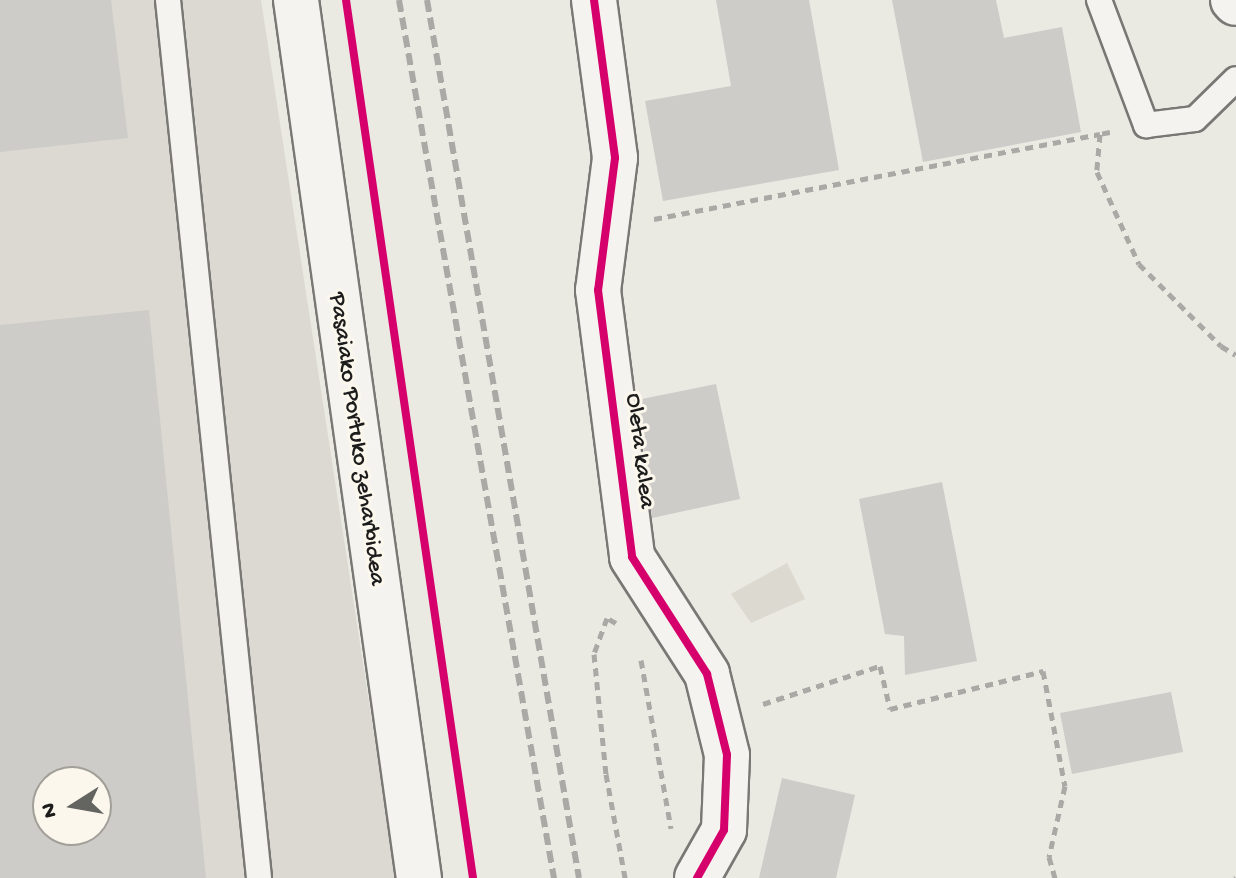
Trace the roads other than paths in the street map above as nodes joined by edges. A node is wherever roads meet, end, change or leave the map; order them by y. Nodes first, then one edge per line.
1 (168, 0) edge
2 (296, 0) edge
3 (594, 0) edge
4 (1099, 0) edge
5 (1236, 79) edge
6 (259, 878) edge
7 (419, 878) edge
8 (697, 878) edge

1 - 6 lane
2 - 7 street, Pasaiako Portuko zeharbidea
3 - 8 street, Oleta kalea
4 - 5 lane

